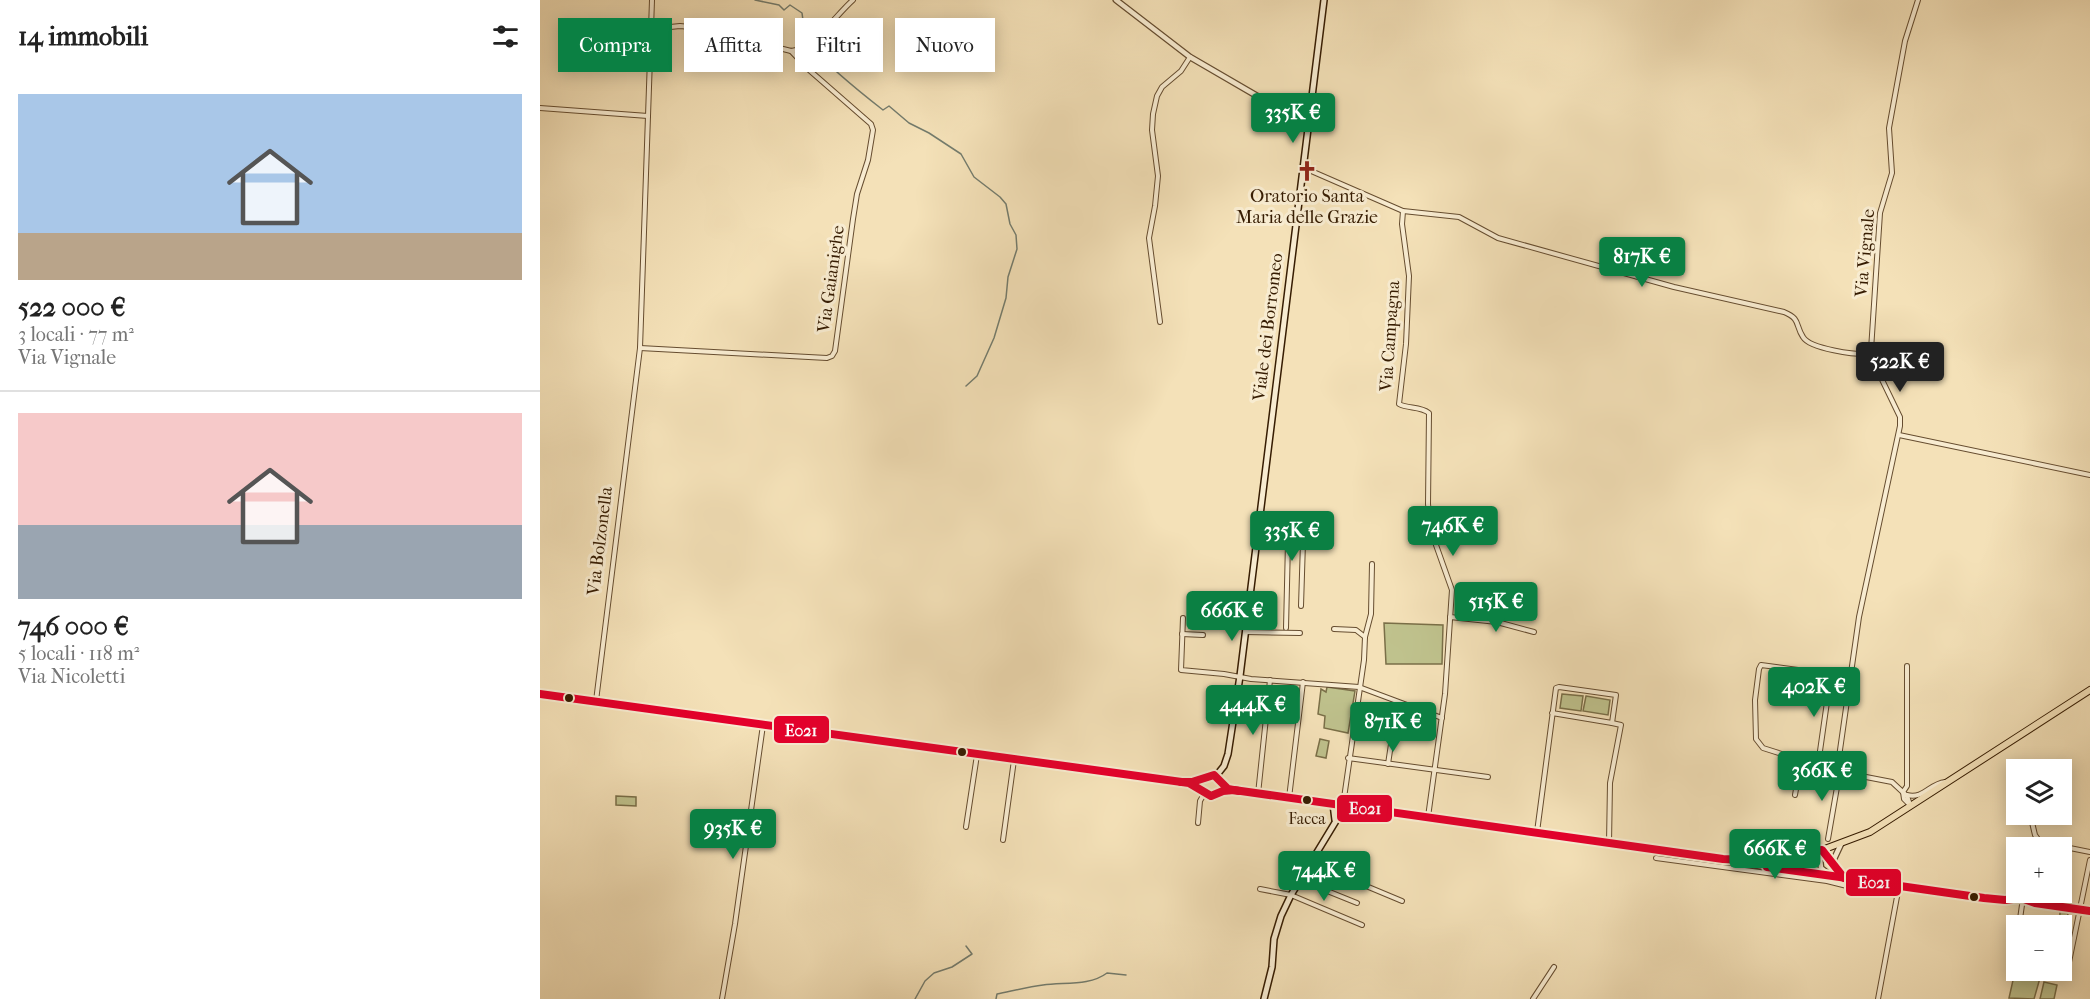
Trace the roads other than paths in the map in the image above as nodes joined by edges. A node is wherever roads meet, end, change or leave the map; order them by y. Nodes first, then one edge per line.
1 (652, 0) edge
2 (853, 0) edge
3 (1116, 0) edge
4 (1324, 0) edge
5 (1918, 0) edge
6 (651, 18) edge
7 (672, 27) edge
8 (791, 51) junction
9 (1190, 57) junction
10 (650, 72) edge
11 (540, 108) edge
12 (648, 116) junction
13 (1307, 125) junction
14 (1302, 167) junction
15 (1403, 211) junction
16 (1160, 322) dead end
17 (640, 348) junction
18 (1870, 354) junction
19 (1899, 435) junction
20 (2090, 475) edge
21 (1256, 542) junction
22 (1288, 542) junction
23 (1372, 564) dead end
24 (1301, 606) dead end
25 (1450, 617) junction
26 (1183, 618) dead end
27 (1286, 628) dead end
28 (1334, 629) dead end
29 (1245, 632) junction
30 (1534, 632) dead end
31 (1300, 633) dead end
32 (1182, 634) junction
33 (1203, 635) dead end
34 (1365, 637) junction
35 (1907, 666) dead end
36 (1831, 674) junction
37 (1240, 676) junction
38 (1850, 677) junction
39 (1270, 680) junction
40 (1303, 682) junction
41 (1359, 687) junction
42 (2090, 690) edge
43 (540, 694) edge
44 (596, 701) junction
45 (1552, 713) junction
46 (1442, 718) junction
47 (1612, 723) junction
48 (764, 725) junction
49 (1393, 731) dead end
50 (977, 755) junction
51 (1348, 758) junction
52 (1014, 760) junction
53 (1801, 760) junction
54 (1388, 764) junction
55 (1818, 765) junction
56 (1434, 769) junction
57 (1839, 770) junction
58 (1216, 776) junction
59 (1488, 777) dead end
60 (1202, 779) junction
61 (1946, 782) junction
62 (1190, 783) junction
63 (1221, 783) junction
64 (1234, 790) junction
65 (1202, 791) junction
66 (1219, 792) junction
67 (1258, 794) junction
68 (1795, 795) dead end
69 (1905, 795) junction
70 (1289, 798) junction
71 (1333, 804) junction
72 (1342, 805) junction
73 (1910, 805) junction
74 (1427, 817) junction
75 (1335, 820) junction
76 (1198, 823) dead end
77 (2033, 825) edge
78 (966, 827) dead end
79 (1878, 827) junction
80 (1537, 833) junction
81 (1828, 839) dead end
82 (1003, 840) dead end
83 (1608, 843) junction
84 (1841, 844) junction
85 (1822, 850) junction
86 (2090, 852) edge
87 (1656, 858) dead end
88 (1723, 859) junction
89 (2090, 860) edge
90 (1311, 863) junction
91 (1834, 867) junction
92 (1833, 876) junction
93 (2088, 877) edge
94 (1844, 878) junction
95 (1300, 880) junction
96 (1856, 880) junction
97 (1899, 886) junction
98 (1260, 889) dead end
99 (1291, 895) junction
100 (2006, 899) edge
101 (1402, 901) dead end
102 (1357, 903) dead end
103 (2035, 903) edge
104 (2080, 910) junction
105 (2090, 911) edge
106 (1362, 925) dead end
107 (2072, 948) edge
108 (1554, 967) dead end
109 (722, 999) edge
110 (1264, 999) edge
111 (1533, 999) edge
112 (1878, 999) edge

1 - 6 street, Via Bolzonella
2 - 8 street
3 - 9 street
4 - 13 main road, Viale dei Borromeo
5 - 18 street, Via Vignale
7 - 8 street
8 - 17 street, Via Gaianighe
9 - 13 street
9 - 16 street
10 - 12 street, Via Bolzonella
11 - 12 street
12 - 17 street, Via Bolzonella
13 - 14 main road, Viale dei Borromeo
14 - 15 street
14 - 21 main road, Viale dei Borromeo
15 - 18 street
15 - 25 street, Via Campagna
17 - 44 street, Via Bolzonella
18 - 19 street, Via Vignale
19 - 20 street
19 - 38 street
21 - 22 street
21 - 29 main road, Viale dei Borromeo
22 - 24 street
22 - 27 street
23 - 34 street
25 - 30 street
25 - 46 street
26 - 32 street
28 - 34 street
29 - 31 street
29 - 37 main road, Viale dei Borromeo
32 - 33 street
32 - 37 street
34 - 41 street
35 - 69 street
36 - 38 street
36 - 53 street
36 - 55 street
37 - 39 street
37 - 58 main road, Viale dei Borromeo
38 - 57 street
39 - 40 street
39 - 67 street
40 - 41 street
40 - 70 street
41 - 46 street
41 - 51 street
42 - 61 main road
43 - 44 main road
44 - 48 main road
45 - 47 street
45 - 47 street
45 - 80 street
46 - 56 street
47 - 83 street
48 - 50 main road
48 - 109 street
49 - 54 street
50 - 52 main road
50 - 78 street
51 - 54 street
51 - 72 street
52 - 62 main road
52 - 82 street
53 - 55 street
53 - 68 street
54 - 56 street
55 - 57 street
56 - 59 street
56 - 74 street
57 - 69 street
57 - 81 street
58 - 60 main road
58 - 63 main road
60 - 62 main road
60 - 65 main road
61 - 69 street
61 - 73 main road
62 - 65 main road
63 - 64 main road
63 - 66 main road
64 - 66 main road
64 - 67 main road
65 - 66 main road
65 - 76 street
67 - 70 main road
69 - 73 street
69 - 79 street
70 - 71 main road
71 - 72 main road
71 - 75 main road
72 - 74 main road
72 - 75 main road
73 - 79 main road
74 - 80 main road
75 - 90 main road
77 - 86 street
79 - 84 main road
80 - 83 main road
83 - 88 main road
84 - 85 main road
84 - 91 street
85 - 88 main road
85 - 91 street
85 - 92 street
87 - 96 street
88 - 92 street
89 - 93 street
90 - 95 main road
90 - 101 street
91 - 94 street
92 - 94 street
93 - 104 street
94 - 96 street
95 - 99 main road
95 - 102 street
96 - 97 street
97 - 100 street
97 - 112 street
98 - 99 street
99 - 106 street
99 - 110 main road
103 - 104 street
104 - 105 street
104 - 107 street
108 - 111 street

